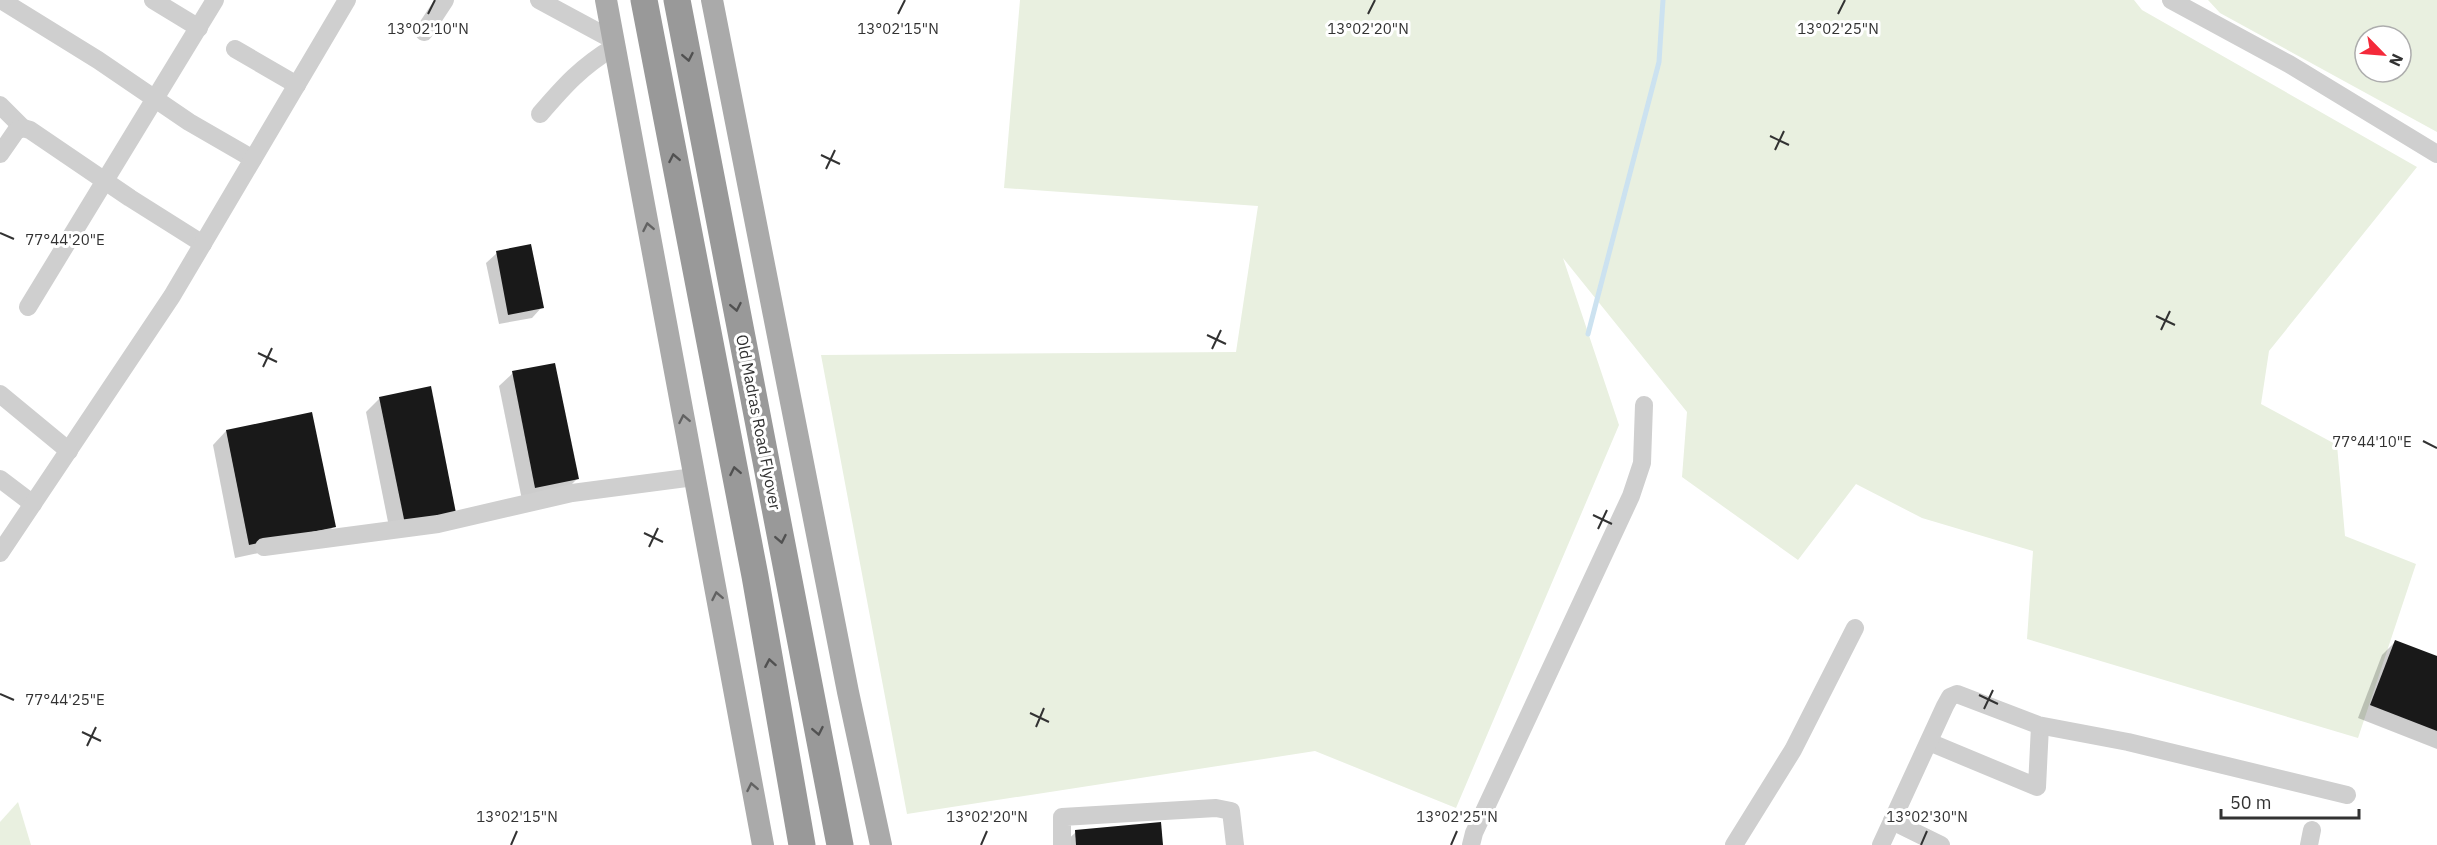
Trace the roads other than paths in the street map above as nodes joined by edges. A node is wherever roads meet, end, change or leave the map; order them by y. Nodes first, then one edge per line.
1 (1, 0) edge
2 (153, 0) edge
3 (215, 0) edge
4 (347, 0) edge
5 (445, 0) edge
6 (539, 0) edge
7 (606, 0) edge
8 (644, 0) edge
9 (677, 0) edge
10 (712, 0) edge
11 (2171, 0) edge
12 (199, 28) junction
13 (424, 32) dead end
14 (614, 44) junction
15 (236, 49) dead end
16 (297, 85) junction
17 (156, 99) junction
18 (0, 105) edge
19 (540, 114) dead end
20 (24, 128) junction
21 (0, 154) edge
22 (2437, 154) edge
23 (253, 159) junction
24 (105, 181) junction
25 (203, 244) junction
26 (28, 307) dead end
27 (0, 394) edge
28 (1644, 405) dead end
29 (69, 451) junction
30 (694, 477) junction
31 (0, 479) edge
32 (33, 504) junction
33 (264, 547) dead end
34 (0, 553) edge
35 (1855, 628) dead end
36 (2040, 726) junction
37 (1929, 742) junction
38 (2347, 795) dead end
39 (1892, 821) junction
40 (763, 845) edge
41 (802, 845) edge
42 (840, 845) edge
43 (881, 845) edge
44 (1062, 845) edge
45 (1235, 845) edge
46 (1471, 845) edge
47 (1734, 845) edge
48 (1881, 845) edge
49 (1941, 845) edge

1 - 17 street
2 - 12 street
3 - 12 street
4 - 16 street
5 - 13 street
6 - 14 street
7 - 14 main road
41 -> 8 highway, Old Madras Road Flyover
9 -> 42 highway, Old Madras Road Flyover
10 - 43 main road
11 - 22 street
12 - 17 street
14 - 19 street
30 -> 14 main road
15 - 16 street
16 - 23 street
17 - 23 street
17 - 24 street
18 - 20 street
20 - 21 street
20 - 24 street
23 - 25 street
24 - 25 street
24 - 26 street
25 - 29 street
27 - 29 street
28 - 46 street
29 - 32 street
30 - 33 street
40 -> 30 main road
31 - 32 street
32 - 34 street
35 - 47 street
36 - 37 street
36 - 37 street
36 - 38 street
37 - 39 street
39 - 48 street
39 - 49 street
44 - 45 street

